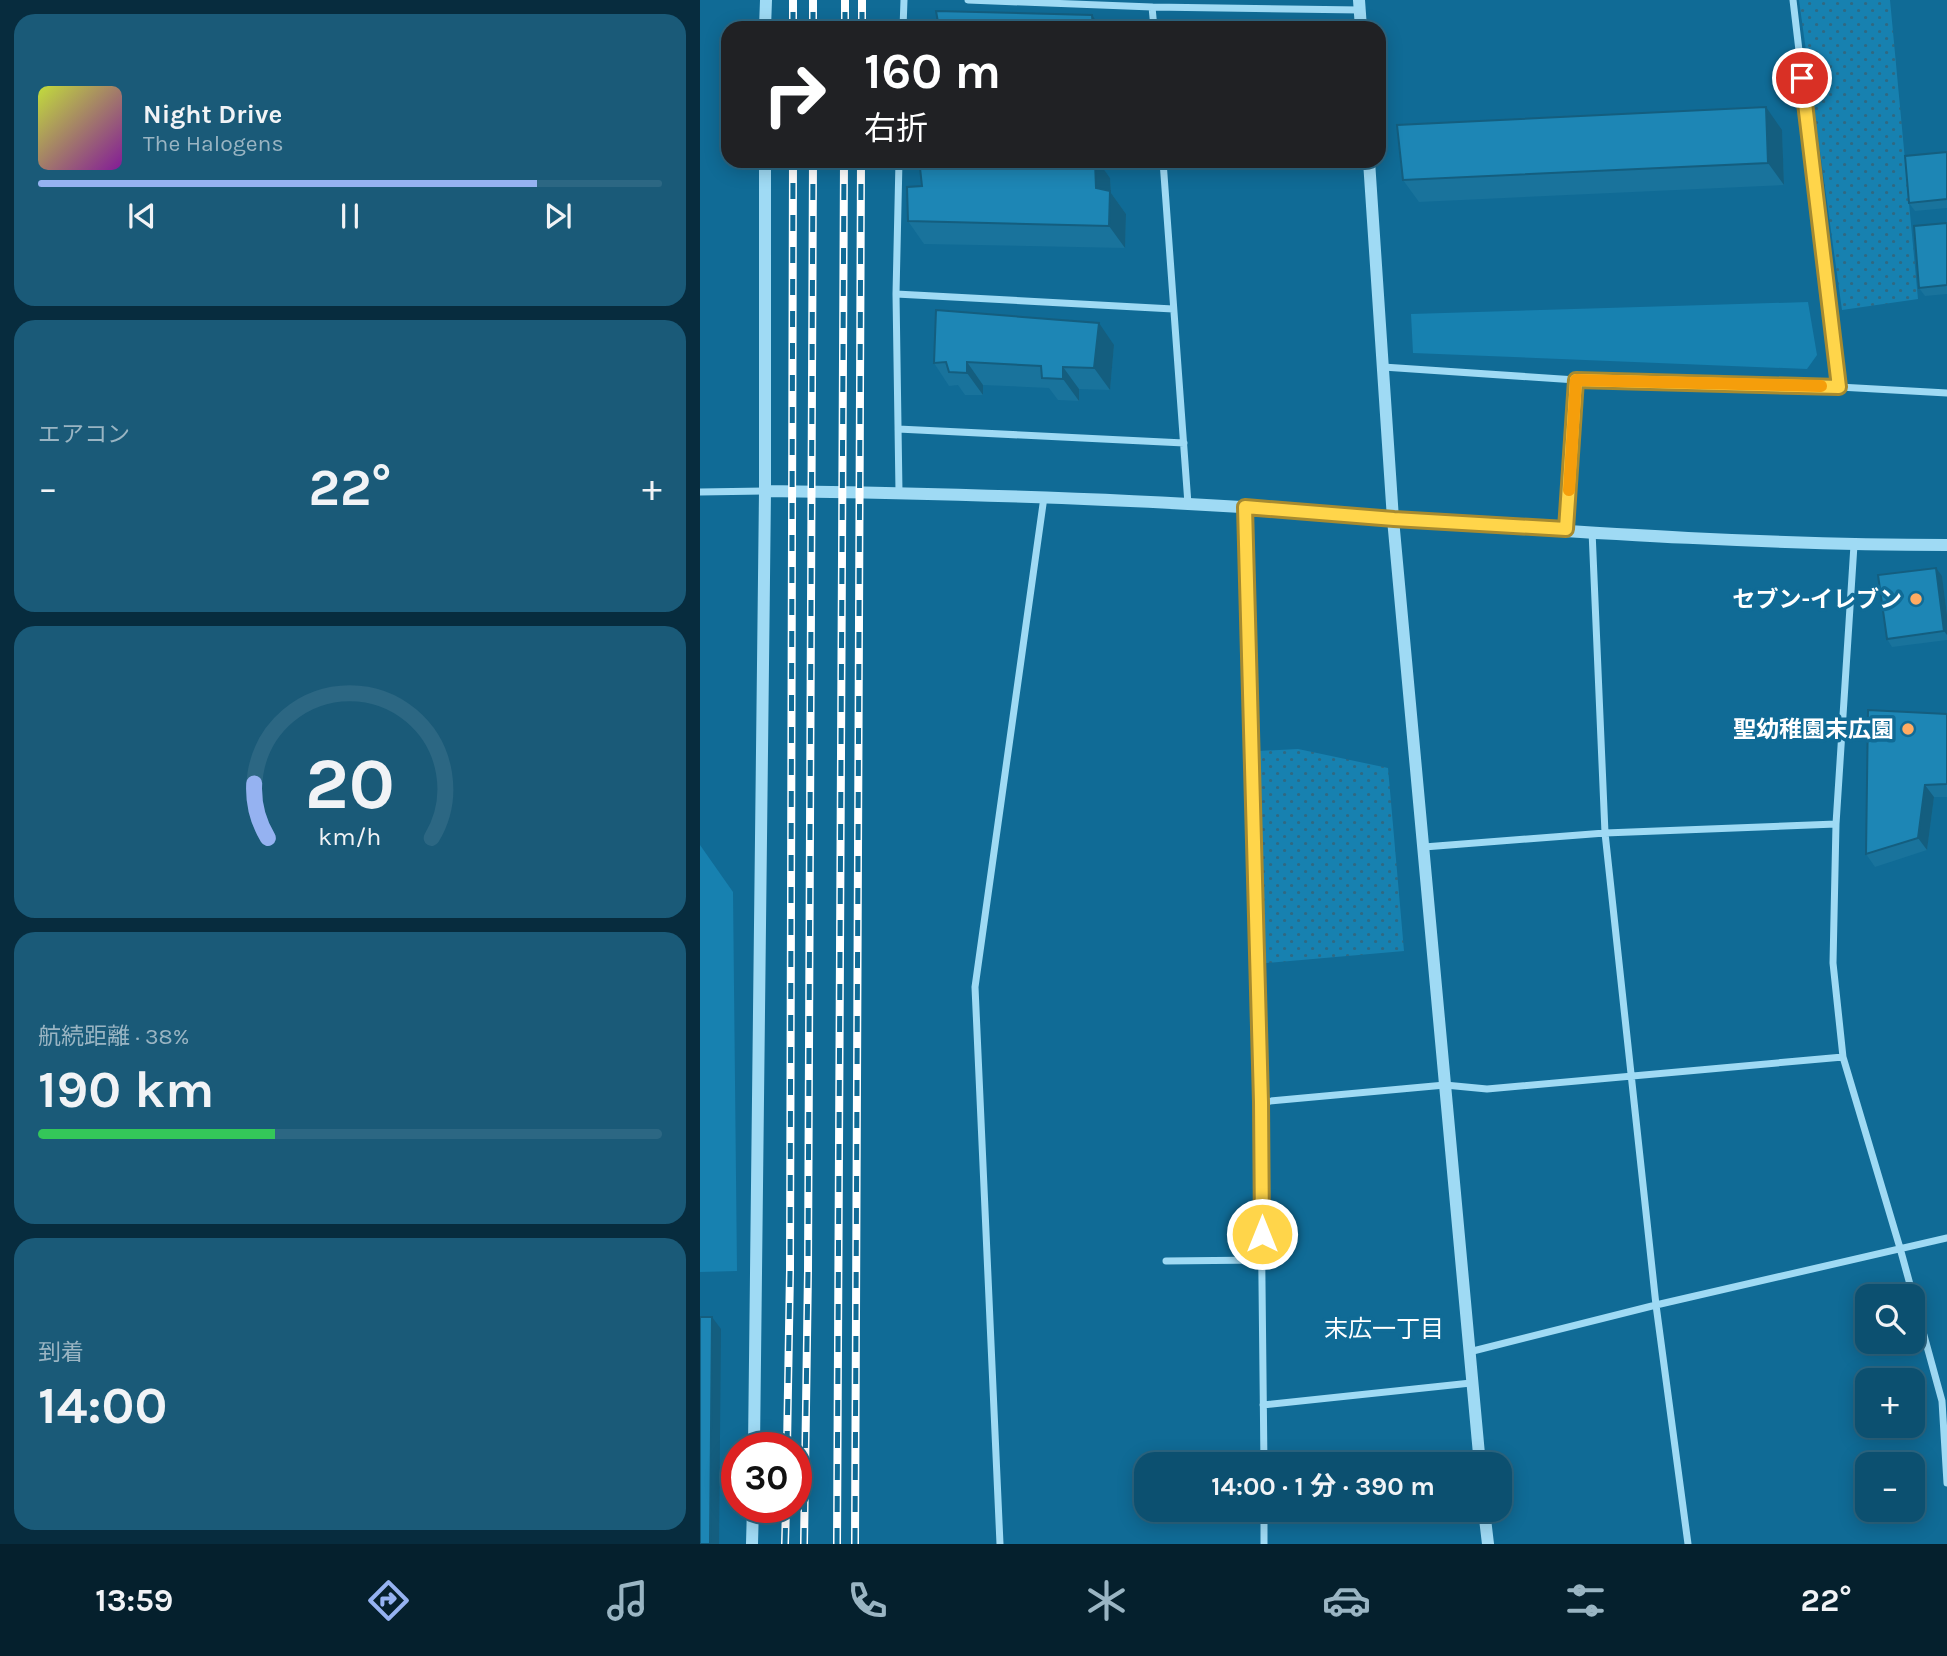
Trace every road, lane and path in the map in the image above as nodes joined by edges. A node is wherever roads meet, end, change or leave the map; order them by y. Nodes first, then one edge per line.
1 (765, 0) edge
2 (904, 0) edge
3 (968, 0) edge
4 (1793, 0) edge
5 (1359, 5) edge
6 (1152, 6) junction
7 (765, 21) edge
8 (903, 21) edge
9 (1153, 21) edge
10 (765, 168) edge
11 (899, 168) edge
12 (1163, 168) edge
13 (1369, 168) edge
14 (896, 294) junction
15 (1173, 309) junction
16 (1383, 367) junction
17 (1576, 380) junction
18 (1839, 387) junction
19 (1947, 393) edge
20 (898, 429) junction
21 (1184, 443) junction
22 (765, 491) junction
23 (700, 492) edge
24 (899, 492) junction
25 (1044, 497) junction
26 (1188, 503) junction
27 (1245, 507) junction
28 (1394, 519) junction
29 (1566, 529) junction
30 (1592, 531) junction
31 (1854, 545) junction
32 (1947, 545) edge
33 (1836, 824) junction
34 (1605, 833) junction
35 (1424, 848) junction
36 (1843, 1057) junction
37 (1632, 1077) junction
38 (1445, 1085) junction
39 (1261, 1102) junction
40 (1947, 1238) edge
41 (1900, 1248) junction
42 (1262, 1260) junction
43 (1166, 1261) dead end
44 (1656, 1305) junction
45 (1469, 1352) junction
46 (1471, 1382) junction
47 (1263, 1405) junction
48 (754, 1432) edge
49 (1264, 1452) edge
50 (1479, 1452) edge
51 (1947, 1483) edge
52 (1264, 1522) edge
53 (1485, 1522) edge
54 (753, 1523) edge
55 (752, 1544) edge
56 (1000, 1544) edge
57 (1264, 1544) edge
58 (1488, 1544) edge
59 (1688, 1544) edge

1 - 7 street
2 - 8 street
3 - 6 street
4 - 18 street
5 - 6 street
6 - 9 street
10 - 22 street
11 - 14 street
12 - 15 street
13 - 16 street
14 - 15 street
14 - 20 street
15 - 21 street
16 - 17 street
16 - 28 street
17 - 18 street
17 - 29 street
18 - 19 street
20 - 21 street
20 - 24 street
21 - 26 street
22 - 23 street
22 - 24 street
22 - 48 street
24 - 25 street
25 - 26 street
25 - 56 street
26 - 27 street
27 - 28 street
27 - 39 street
28 - 29 street
28 - 35 street
29 - 30 street
30 - 31 street
30 - 34 street
31 - 32 street
31 - 33 street
33 - 34 street
33 - 36 street
34 - 35 street
34 - 37 street
35 - 38 street
36 - 37 street
36 - 41 street
37 - 38 street
37 - 44 street
38 - 39 street
38 - 45 street
39 - 42 street
40 - 41 street
41 - 44 street
41 - 51 street
42 - 43 street
42 - 47 street
44 - 45 street
44 - 59 street
45 - 46 street
46 - 47 street
46 - 50 street
47 - 49 street
52 - 57 street
53 - 58 street
54 - 55 street

